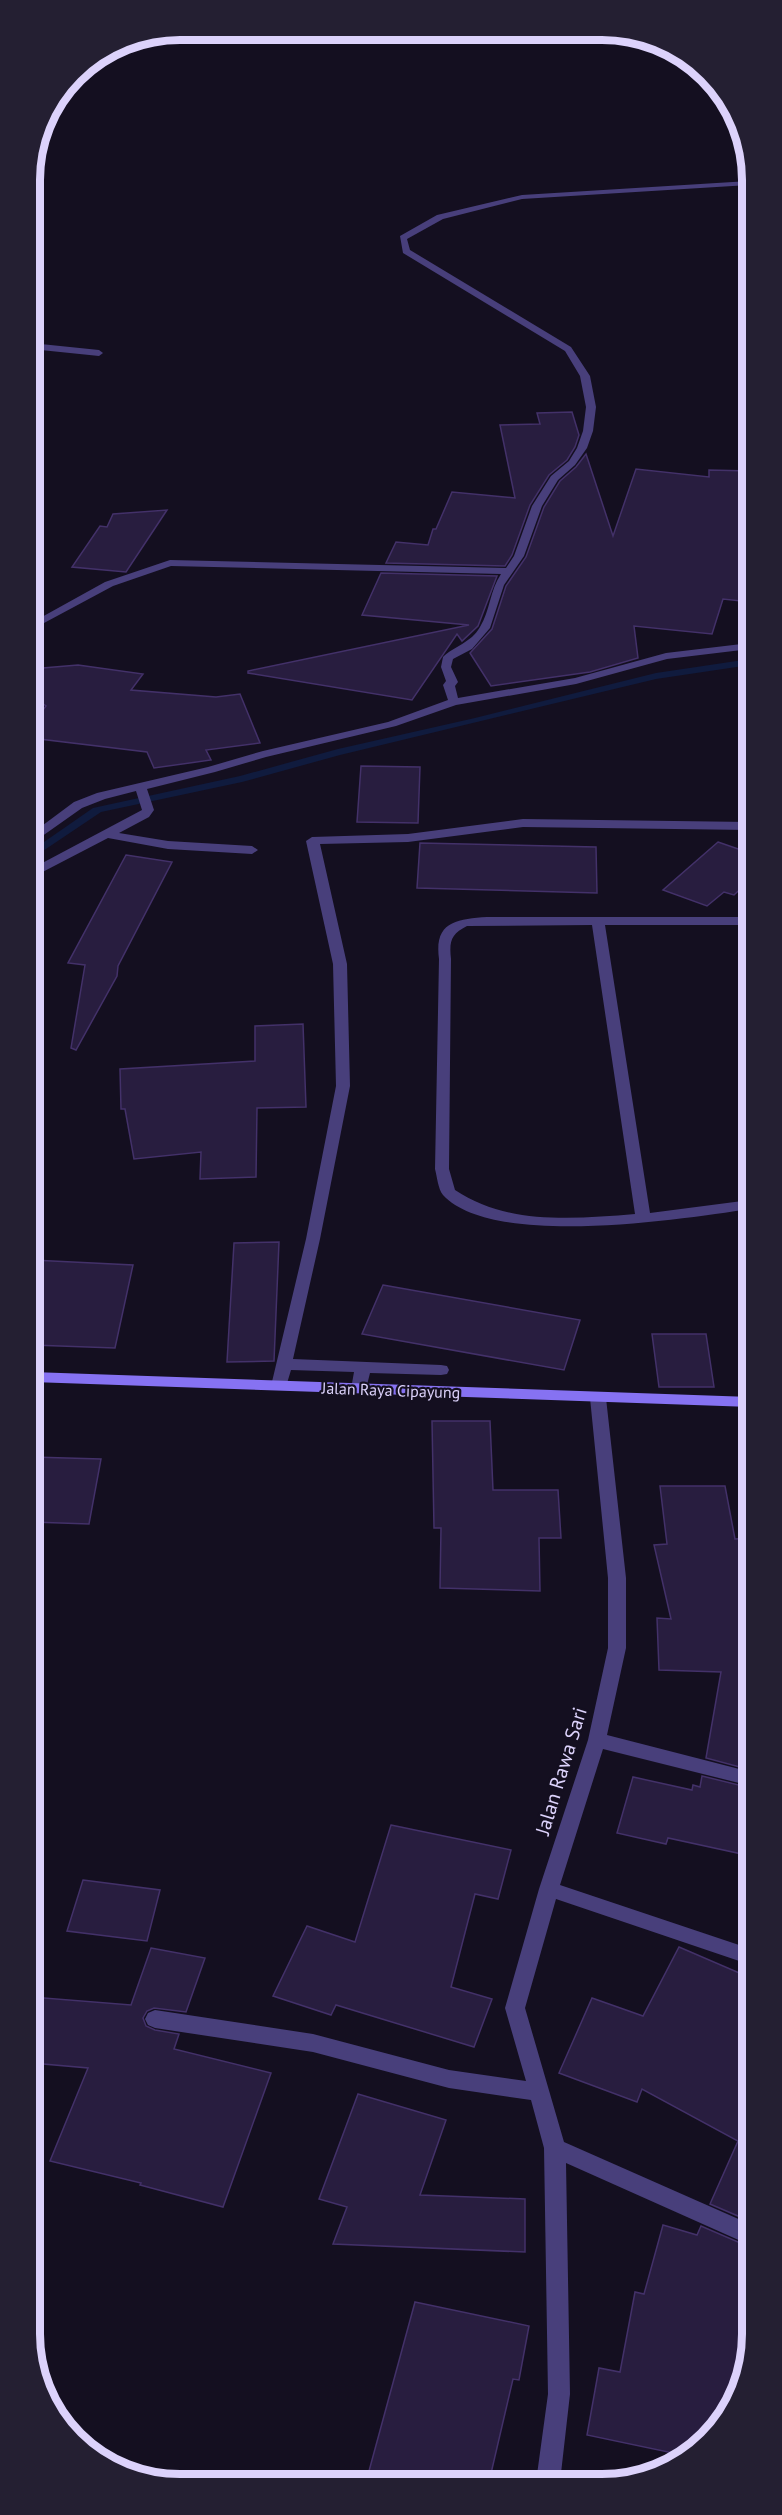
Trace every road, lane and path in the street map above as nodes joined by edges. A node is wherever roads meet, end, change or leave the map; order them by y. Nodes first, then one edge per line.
1 (742, 183) edge
2 (41, 347) edge
3 (99, 353) dead end
4 (508, 571) junction
5 (41, 622) edge
6 (742, 647) edge
7 (454, 702) junction
8 (140, 789) junction
9 (742, 826) edge
10 (41, 833) edge
11 (105, 834) junction
12 (252, 850) dead end
13 (41, 869) edge
14 (598, 921) junction
15 (742, 921) edge
16 (742, 1206) edge
17 (642, 1218) junction
18 (285, 1364) junction
19 (363, 1367) junction
20 (441, 1370) dead end
21 (40, 1377) edge
22 (279, 1386) junction
23 (359, 1389) junction
24 (598, 1398) junction
25 (741, 1402) edge
26 (597, 1740) junction
27 (741, 1777) edge
28 (549, 1889) junction
29 (741, 1954) edge
30 (154, 2019) dead end
31 (539, 2092) junction
32 (555, 2148) junction
33 (741, 2231) edge
34 (549, 2474) edge

1 - 4 street
2 - 3 street
4 - 5 street
4 - 7 street
6 - 7 street
7 - 8 street
8 - 10 street
8 - 11 street
9 - 18 street
11 - 12 street
11 - 13 street
14 - 15 street
14 - 17 street
14 - 17 street
16 - 17 street
18 - 19 street
18 - 22 street
19 - 20 street
19 - 23 street
21 - 22 main road, Jalan Raya Cipayung
22 - 23 main road, Jalan Raya Cipayung
23 - 24 main road, Jalan Raya Cipayung
24 - 25 main road, Jalan Raya Cipayung
24 - 26 street, Jalan Rawa Sari
26 - 27 street
26 - 28 street, Jalan Rawa Sari
28 - 29 street
28 - 31 street, Jalan Rawa Sari
30 - 31 street
31 - 32 street, Jalan Rawa Sari
32 - 33 street
32 - 34 street, Jalan Rawa Sari

